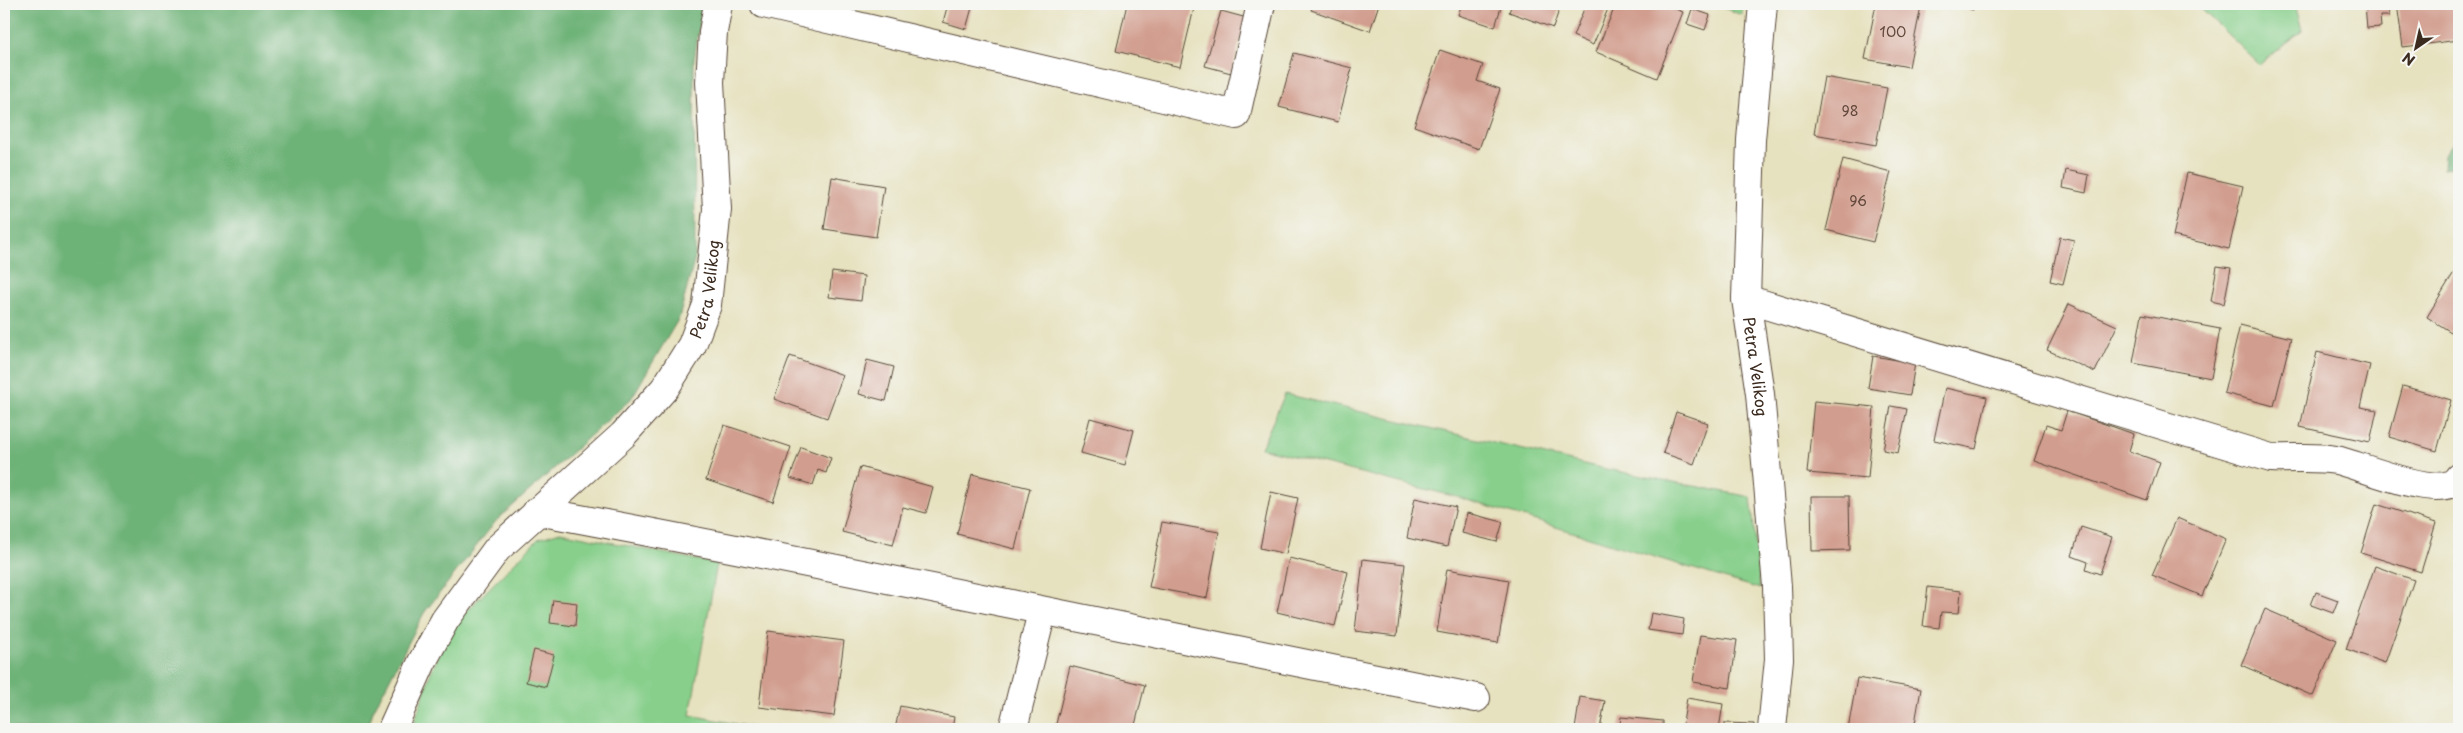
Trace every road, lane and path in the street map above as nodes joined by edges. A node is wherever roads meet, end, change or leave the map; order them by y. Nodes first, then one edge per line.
1 (718, 4) edge
2 (764, 4) edge
3 (1261, 4) edge
4 (1763, 4) edge
5 (1746, 299) junction
6 (2459, 477) edge
7 (537, 511) junction
8 (1042, 612) junction
9 (1476, 698) dead end
10 (392, 729) edge
11 (1013, 729) edge
12 (1772, 729) edge

1 - 7 street, Petra Velikog
2 - 3 street
4 - 5 street, Petra Velikog
5 - 6 street
5 - 12 street, Petra Velikog
7 - 8 street
7 - 10 street, Petra Velikog
8 - 9 street
8 - 11 street

